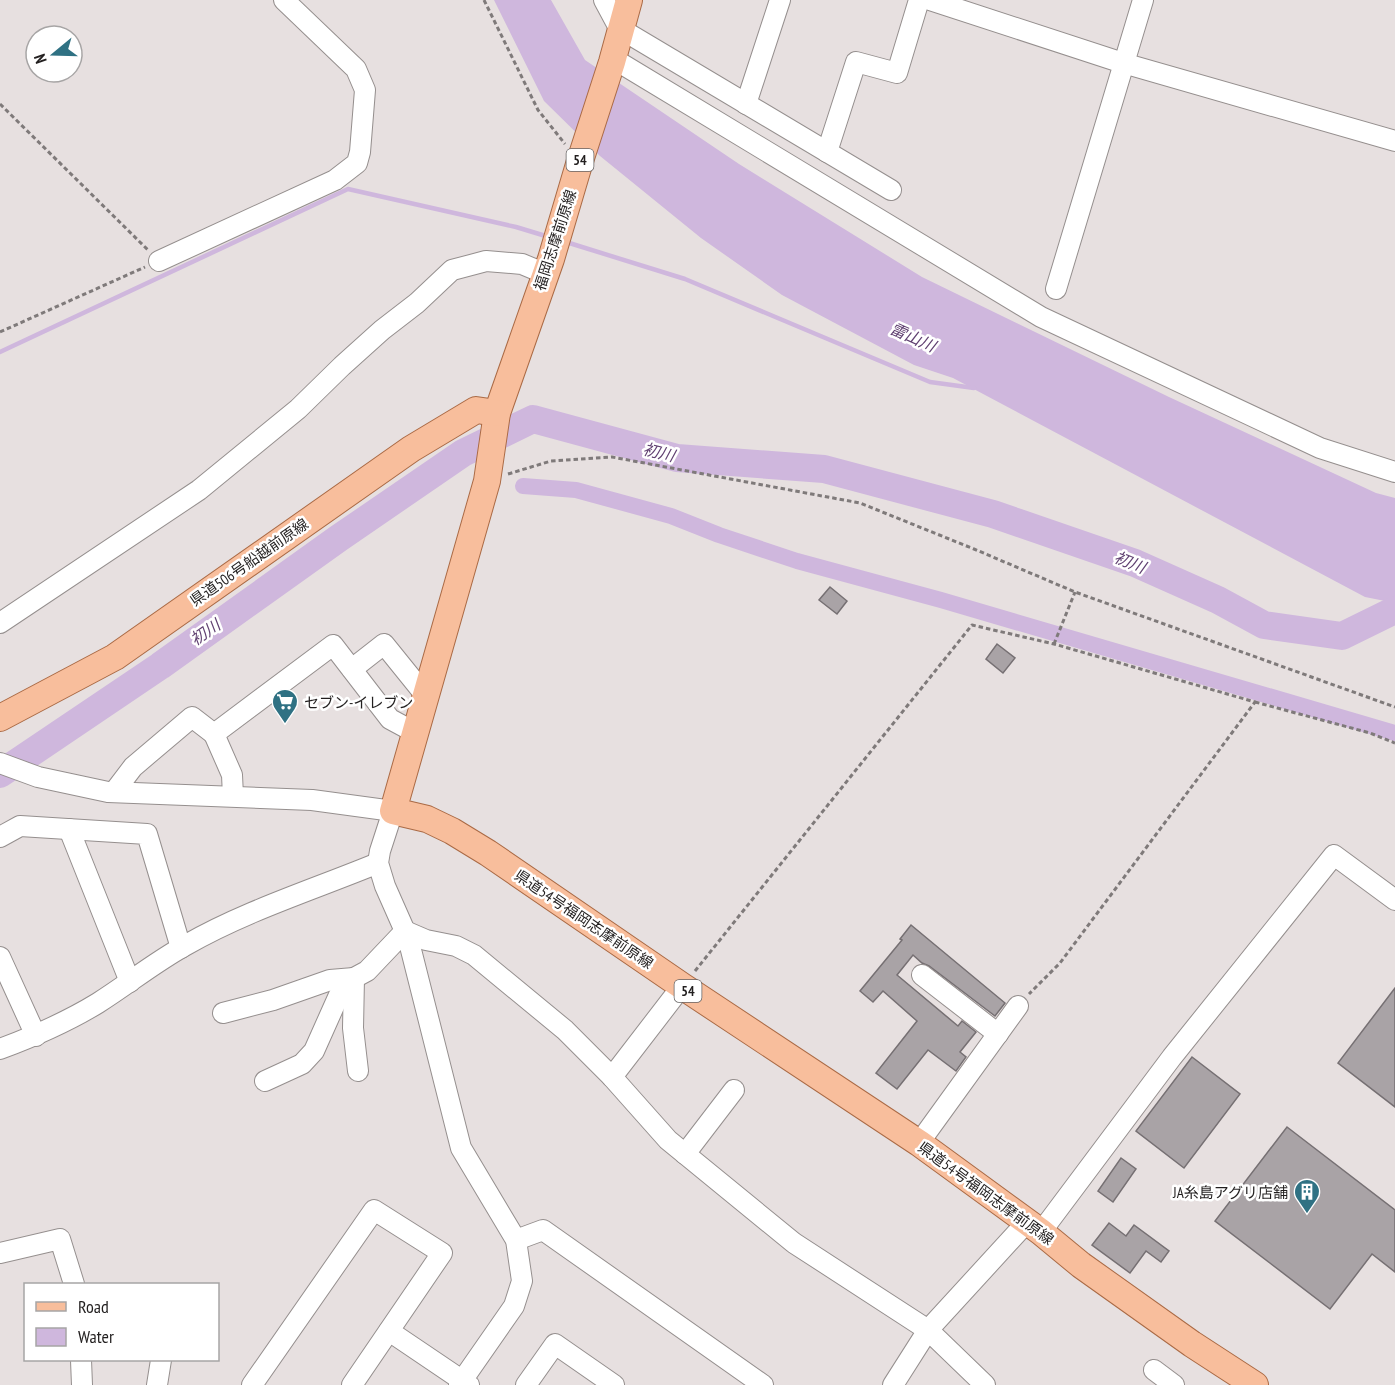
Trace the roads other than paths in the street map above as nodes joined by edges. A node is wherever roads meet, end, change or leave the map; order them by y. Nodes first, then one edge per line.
1 (284, 0) edge
2 (604, 0) edge
3 (629, 0) edge
4 (780, 0) edge
5 (920, 0) edge
6 (930, 0) edge
7 (1143, 0) edge
8 (619, 28) junction
9 (612, 62) junction
10 (1123, 63) junction
11 (746, 104) junction
12 (1395, 141) edge
13 (827, 152) junction
14 (891, 190) dead end
15 (159, 261) road end
16 (548, 267) junction
17 (1056, 289) dead end
18 (497, 413) junction
19 (1395, 472) edge
20 (0, 623) edge
21 (352, 669) junction
22 (426, 696) junction
23 (0, 718) edge
24 (416, 733) junction
25 (214, 734) junction
26 (0, 763) edge
27 (111, 792) junction
28 (233, 796) junction
29 (393, 811) junction
30 (69, 829) junction
31 (0, 837) edge
32 (378, 863) junction
33 (1395, 900) edge
34 (405, 931) junction
35 (181, 948) junction
36 (0, 957) edge
37 (922, 975) dead end
38 (354, 978) junction
39 (130, 982) junction
40 (682, 987) junction
41 (1018, 1006) road end
42 (223, 1013) dead end
43 (998, 1034) junction
44 (36, 1036) junction
45 (0, 1049) edge
46 (358, 1071) dead end
47 (612, 1077) junction
48 (265, 1081) dead end
49 (734, 1090) dead end
50 (919, 1143) junction
51 (685, 1154) junction
52 (1034, 1227) junction
53 (516, 1240) junction
54 (0, 1253) edge
55 (74, 1283) edge
56 (928, 1330) junction
57 (389, 1331) junction
58 (81, 1361) edge
59 (161, 1361) edge
60 (1154, 1370) dead end
61 (464, 1384) edge
62 (82, 1385) edge
63 (157, 1385) edge
64 (252, 1385) edge
65 (352, 1385) edge
66 (526, 1385) edge
67 (614, 1385) edge
68 (763, 1385) edge
69 (893, 1385) edge
70 (985, 1385) edge
71 (1174, 1385) edge
72 (1254, 1385) edge

1 - 15 street
2 - 8 street
3 - 8 main road, 福岡志摩前原線 / 54
4 - 11 street
5 - 13 street
6 - 10 street
7 - 10 street
8 - 9 main road, 福岡志摩前原線 / 54
8 - 11 street
9 - 16 main road, 福岡志摩前原線 / 54
9 - 19 street
10 - 12 street
10 - 17 street
11 - 13 street
13 - 14 street
16 - 18 main road, 福岡志摩前原線 / 54
16 - 20 street
18 - 22 main road, 福岡志摩前原線 / 54
18 - 23 main road, 県道506号船越前原線
21 - 22 street
21 - 24 street
21 - 25 street
22 - 24 main road, 54
24 - 29 main road, 54
25 - 27 street
25 - 28 street
26 - 27 street
27 - 28 street
28 - 29 street
29 - 32 street
29 - 40 main road, 県道54号福岡志摩前原線 / 54
30 - 31 street
30 - 35 street
30 - 39 street
32 - 34 street
32 - 35 street
33 - 52 street
34 - 38 street
34 - 47 street
34 - 53 street
35 - 39 street
36 - 44 street
37 - 43 street
38 - 42 street
38 - 46 street
38 - 48 street
39 - 44 street
40 - 47 street
40 - 50 main road, 県道54号福岡志摩前原線 / 54
41 - 43 street
43 - 50 street
44 - 45 street
47 - 51 street
49 - 51 street
50 - 52 main road, 県道54号福岡志摩前原線 / 54
51 - 56 street
52 - 56 street
52 - 72 main road, 県道54号福岡志摩前原線 / 54
53 - 61 street
53 - 68 street
54 - 55 street
56 - 69 street
56 - 70 street
57 - 61 street
57 - 64 street
57 - 65 street
58 - 62 street
59 - 63 street
60 - 71 street
66 - 67 street

